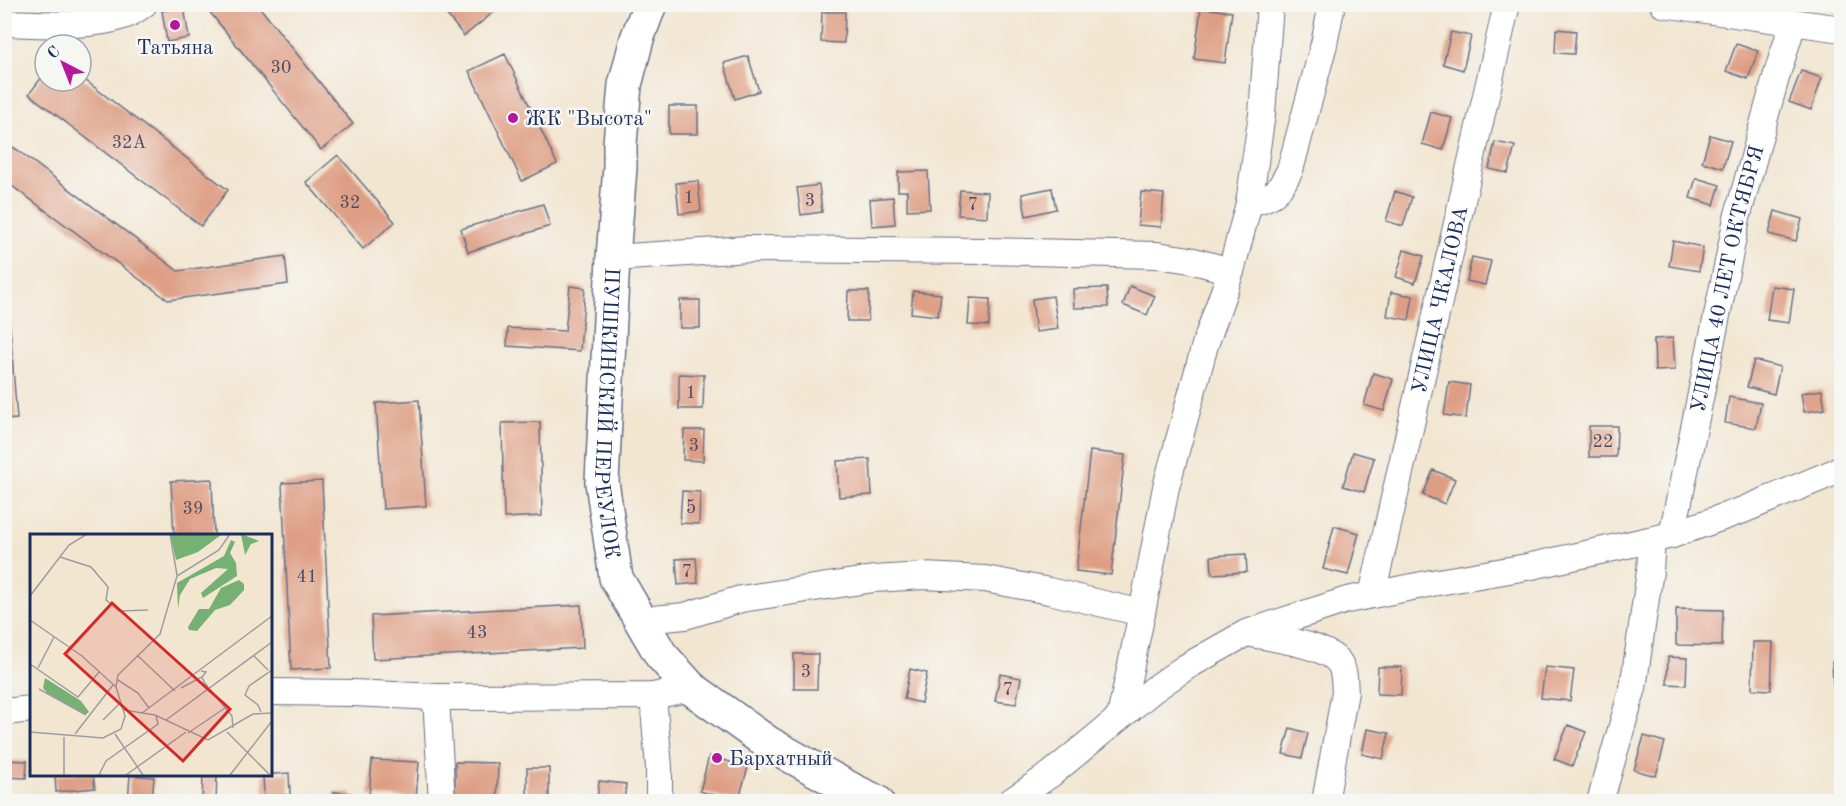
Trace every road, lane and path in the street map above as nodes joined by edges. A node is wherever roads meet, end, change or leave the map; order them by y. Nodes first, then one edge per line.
1 (144, 4) edge
2 (650, 4) edge
3 (1270, 4) edge
4 (1332, 4) edge
5 (1507, 4) edge
6 (1663, 4) edge
7 (4, 23) edge
8 (1793, 23) junction
9 (1842, 29) edge
10 (1249, 203) junction
11 (613, 258) junction
12 (1231, 271) junction
13 (1842, 469) edge
14 (1662, 537) junction
15 (1372, 595) junction
16 (1142, 613) junction
17 (643, 620) junction
18 (1246, 633) junction
19 (681, 678) junction
20 (272, 692) edge
21 (653, 696) junction
22 (436, 697) junction
23 (30, 709) edge
24 (4, 712) edge
25 (1120, 717) junction
26 (862, 798) edge
27 (442, 801) edge
28 (658, 801) edge
29 (1010, 801) edge
30 (1325, 801) edge
31 (1600, 801) edge

1 - 7 street
2 - 11 main road, ПУШКИНСКИЙ ПЕРЕУЛОК
3 - 10 street
4 - 10 street
5 - 15 street, УЛИЦА ЧКАЛОВА
6 - 8 street
8 - 9 street
8 - 14 street, УЛИЦА 40 ЛЕТ ОКТЯБРЯ
10 - 12 street
11 - 12 street
11 - 17 main road, ПУШКИНСКИЙ ПЕРЕУЛОК
12 - 16 street
13 - 14 street
14 - 15 street
14 - 31 street, УЛИЦА 40 ЛЕТ ОКТЯБРЯ
15 - 18 street
16 - 17 street
16 - 25 street
17 - 19 main road, ПУШКИНСКИЙ ПЕРЕУЛОК
18 - 25 street
18 - 30 street
19 - 21 street
19 - 26 main road
20 - 22 street
21 - 22 street
21 - 28 street
22 - 27 street
23 - 24 street
25 - 29 street

